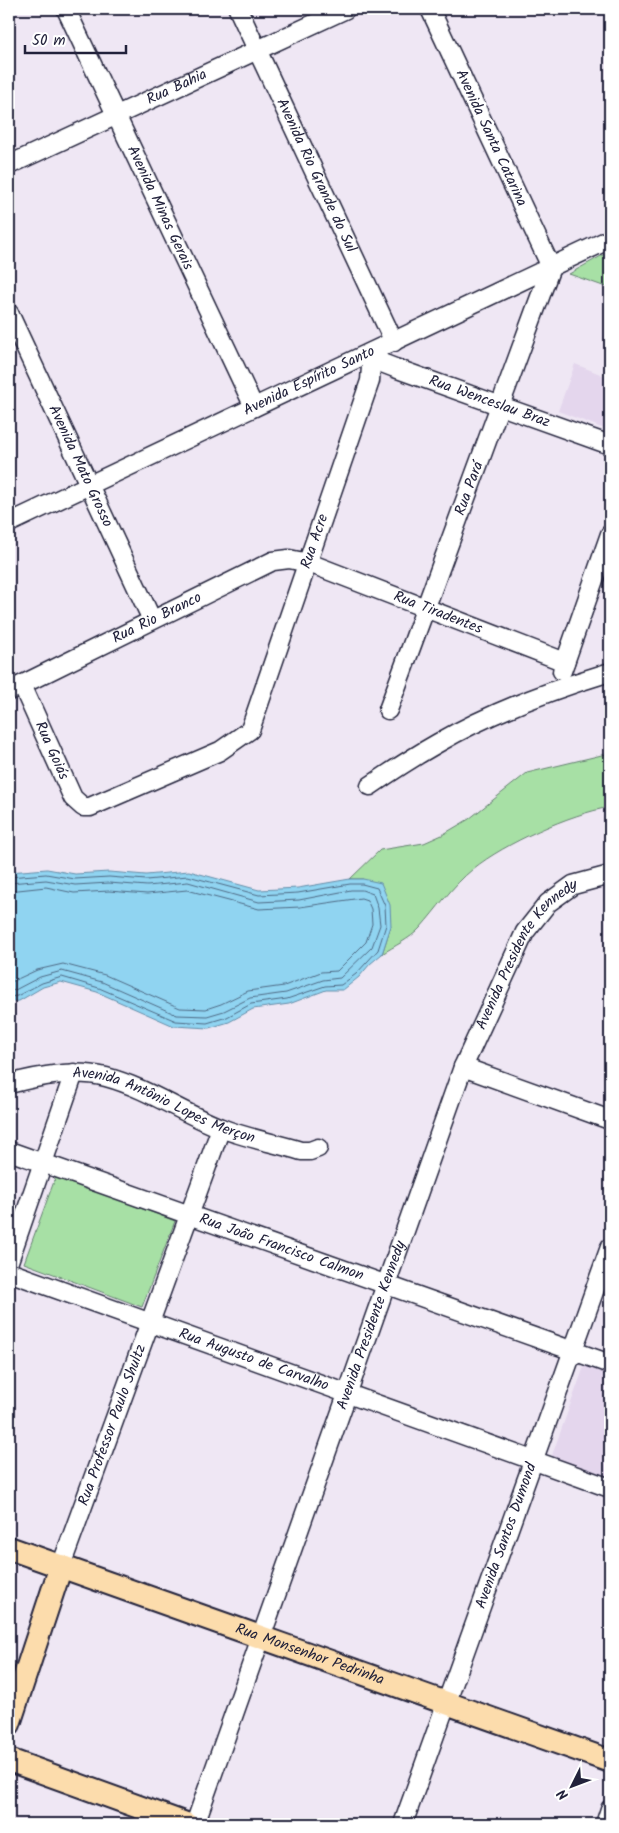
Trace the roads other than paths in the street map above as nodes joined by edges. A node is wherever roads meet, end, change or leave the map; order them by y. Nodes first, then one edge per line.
1 (66, 9) edge
2 (238, 9) edge
3 (346, 9) edge
4 (430, 9) edge
5 (258, 50) junction
6 (116, 115) junction
7 (9, 165) edge
8 (610, 239) edge
9 (551, 267) junction
10 (9, 313) edge
11 (394, 342) junction
12 (372, 352) junction
13 (500, 406) junction
14 (254, 407) junction
15 (610, 445) edge
16 (89, 485) junction
17 (9, 523) edge
18 (610, 534) edge
19 (309, 563) junction
20 (426, 608) junction
21 (152, 620) junction
22 (565, 662) junction
23 (610, 672) edge
24 (15, 688) edge
25 (556, 688) junction
26 (388, 710) dead end
27 (370, 786) dead end
28 (90, 807) joint
29 (610, 875) edge
30 (463, 1067) junction
31 (74, 1073) junction
32 (9, 1084) edge
33 (610, 1120) edge
34 (221, 1128) junction
35 (318, 1148) dead end
36 (9, 1151) edge
37 (43, 1163) junction
38 (189, 1215) junction
39 (610, 1247) edge
40 (9, 1261) edge
41 (9, 1272) edge
42 (386, 1284) junction
43 (150, 1323) junction
44 (573, 1351) junction
45 (610, 1364) edge
46 (347, 1394) junction
47 (534, 1460) junction
48 (610, 1488) edge
49 (9, 1548) edge
50 (61, 1566) junction
51 (262, 1637) junction
52 (447, 1702) junction
53 (9, 1724) edge
54 (9, 1760) edge
55 (610, 1761) edge
56 (610, 1809) edge
57 (186, 1824) edge
58 (195, 1824) edge
59 (403, 1824) edge
60 (605, 1824) edge

1 - 6 street, Avenida Minas Gerais
2 - 5 street, Avenida Rio Grande do Sul
3 - 5 street, Rua Bahia
4 - 9 street, Avenida Santa Catarina
5 - 6 street, Rua Bahia
5 - 11 street, Avenida Rio Grande do Sul
6 - 7 street, Rua Bahia
6 - 14 street, Avenida Minas Gerais
8 - 9 street, Avenida Espírito Santo
9 - 11 street, Avenida Espírito Santo
9 - 13 street, Rua Pará
10 - 16 street, Avenida Mato Grosso
11 - 12 street, Avenida Espírito Santo
12 - 13 street, Rua Wenceslau Braz
12 - 14 street, Avenida Espírito Santo
12 - 19 street, Rua Acre
13 - 15 street, Rua Wenceslau Braz
13 - 20 street, Rua Pará
14 - 16 street, Avenida Espírito Santo
16 - 17 street, Avenida Espírito Santo
16 - 21 street, Avenida Mato Grosso
18 - 22 street
19 - 20 street, Rua Tiradentes
19 - 21 street, Rua Rio Branco
19 - 28 street, Rua Acre
20 - 22 street, Rua Tiradentes
20 - 26 street, Rua Pará
21 - 24 street, Rua Rio Branco
22 - 25 street
23 - 25 street
24 - 28 street, Rua Goiás
25 - 27 street
29 - 30 street, Avenida Presidente Kennedy
30 - 33 street
30 - 42 street, Avenida Presidente Kennedy
31 - 32 street, Avenida Antônio Lopes Merçon
31 - 34 street, Avenida Antônio Lopes Merçon
31 - 37 street
34 - 35 street, Avenida Antônio Lopes Merçon
34 - 38 street, Rua Professor Paulo Shultz
36 - 37 street, Rua João Francisco Calmon
37 - 38 street, Rua João Francisco Calmon
37 - 40 street
38 - 42 street, Rua João Francisco Calmon
38 - 43 street, Rua Professor Paulo Shultz
39 - 44 street, Avenida Santos Dumond
41 - 43 street, Rua Augusto de Carvalho
42 - 44 street, Rua João Francisco Calmon
42 - 46 street, Avenida Presidente Kennedy
43 - 46 street, Rua Augusto de Carvalho
43 - 50 street, Rua Professor Paulo Shultz
44 - 45 street, Rua João Francisco Calmon
44 - 47 street, Avenida Santos Dumond
46 - 47 street, Rua Augusto de Carvalho
46 - 51 street, Avenida Presidente Kennedy
47 - 48 street, Rua Augusto de Carvalho
47 - 52 street, Avenida Santos Dumond
49 - 50 main road, Rua Monsenhor Pedrinha
50 - 51 main road, Rua Monsenhor Pedrinha
50 - 53 main road, Rua Professor Paulo Shultz
51 - 52 main road, Rua Monsenhor Pedrinha
51 - 58 street, Avenida Presidente Kennedy
52 - 55 main road, Rua Monsenhor Pedrinha
52 - 59 street, Avenida Santos Dumond
54 - 57 main road
56 - 60 street

